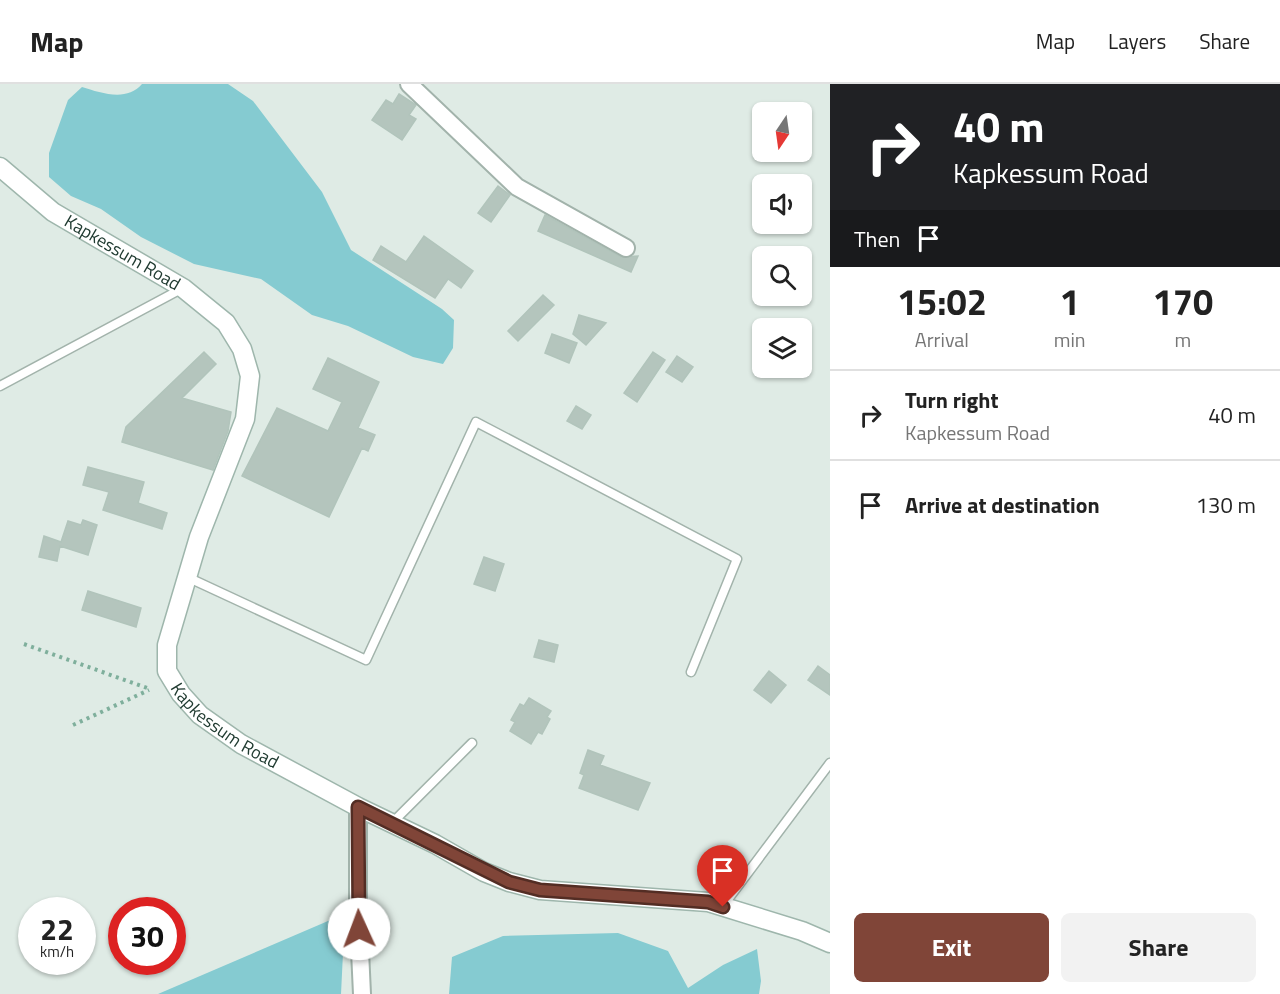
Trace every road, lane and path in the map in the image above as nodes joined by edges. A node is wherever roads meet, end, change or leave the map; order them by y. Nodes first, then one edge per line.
1 (409, 84) edge
2 (0, 167) edge
3 (626, 248) dead end
4 (183, 288) junction
5 (0, 386) edge
6 (187, 577) junction
7 (24, 644) dead end
8 (691, 672) dead end
9 (172, 679) junction
10 (150, 689) junction
11 (73, 725) dead end
12 (472, 743) dead end
13 (830, 763) edge
14 (358, 807) junction
15 (391, 823) junction
16 (723, 907) junction
17 (830, 943) edge
18 (362, 994) edge

1 - 3 street
2 - 4 street, Kapkessum Road
4 - 5 lane
4 - 6 street, Kapkessum Road
6 - 8 lane
6 - 9 street, Kapkessum Road
7 - 10 path
9 - 10 path
9 - 14 street, Kapkessum Road
10 - 11 path
12 - 15 lane
13 - 16 lane
14 - 15 street, Kapkessum Road
14 - 18 street
15 - 16 street, Kapkessum Road
16 - 17 street, Kapkessum Road

